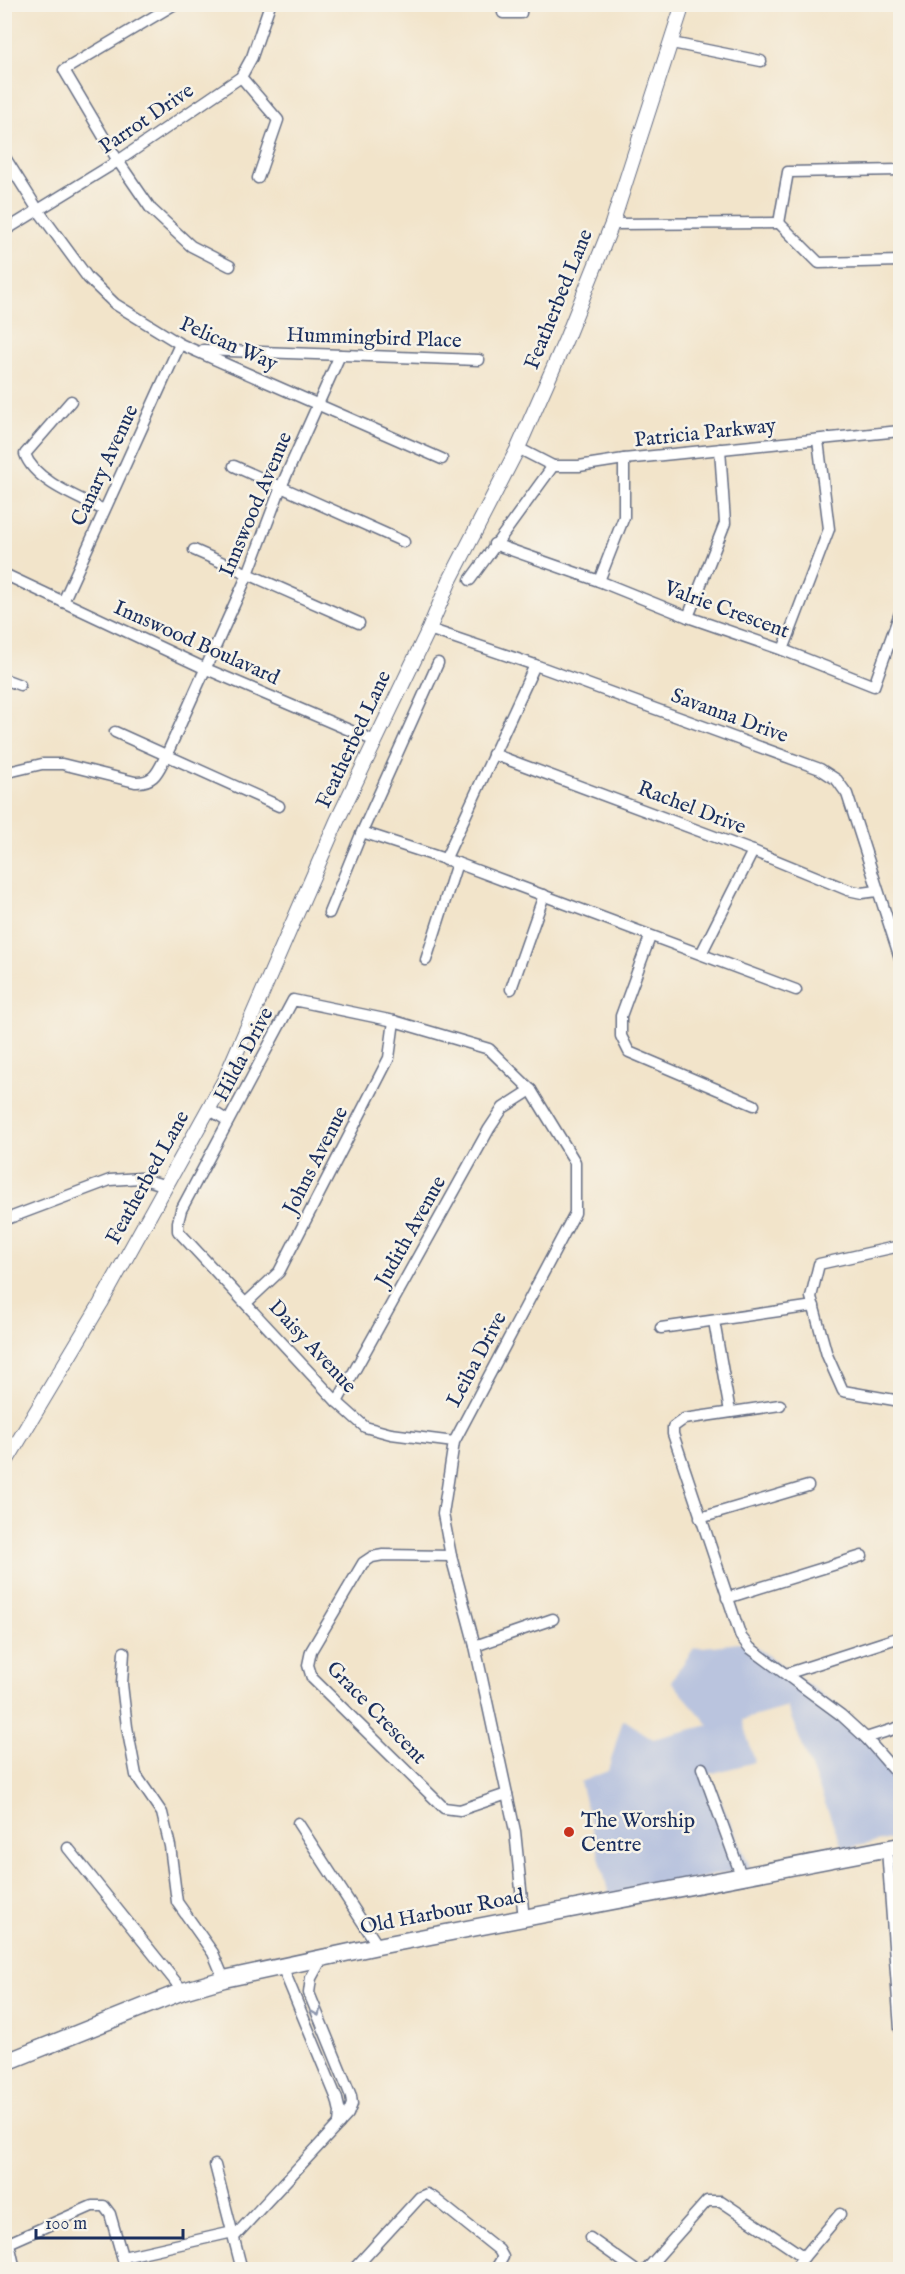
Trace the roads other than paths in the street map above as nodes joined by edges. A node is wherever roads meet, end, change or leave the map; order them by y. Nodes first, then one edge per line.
1 (175, 4) edge
2 (270, 4) edge
3 (522, 4) edge
4 (683, 4) edge
5 (503, 13) dead end
6 (672, 43) junction
7 (761, 61) dead end
8 (241, 77) junction
9 (4, 156) edge
10 (118, 161) junction
11 (900, 170) edge
12 (258, 178) dead end
13 (38, 210) junction
14 (779, 223) junction
15 (612, 224) junction
16 (4, 231) edge
17 (900, 261) edge
18 (230, 266) dead end
19 (180, 344) junction
20 (195, 350) junction
21 (340, 355) junction
22 (479, 360) dead end
23 (71, 401) dead end
24 (318, 404) junction
25 (900, 431) edge
26 (818, 440) junction
27 (518, 448) junction
28 (720, 449) junction
29 (442, 459) dead end
30 (624, 459) junction
31 (234, 466) dead end
32 (553, 466) junction
33 (281, 487) junction
34 (104, 510) junction
35 (404, 543) dead end
36 (494, 544) junction
37 (194, 550) dead end
38 (4, 574) edge
39 (248, 574) junction
40 (470, 580) dead end
41 (599, 581) junction
42 (63, 602) junction
43 (688, 617) junction
44 (900, 619) edge
45 (359, 623) dead end
46 (429, 629) junction
47 (783, 650) junction
48 (438, 663) dead end
49 (535, 665) junction
50 (204, 668) junction
51 (4, 679) edge
52 (20, 685) dead end
53 (115, 732) dead end
54 (375, 741) junction
55 (167, 754) junction
56 (493, 754) junction
57 (4, 773) edge
58 (279, 806) dead end
59 (362, 832) junction
60 (753, 851) junction
61 (451, 861) junction
62 (877, 891) junction
63 (544, 895) junction
64 (329, 913) dead end
65 (650, 937) junction
66 (701, 954) junction
67 (900, 958) edge
68 (426, 960) dead end
69 (511, 988) dead end
70 (796, 990) dead end
71 (293, 1000) joint
72 (394, 1021) junction
73 (531, 1090) junction
74 (753, 1105) dead end
75 (209, 1109) junction
76 (228, 1121) junction
77 (167, 1186) junction
78 (4, 1220) edge
79 (177, 1222) joint
80 (900, 1246) edge
81 (246, 1303) junction
82 (814, 1306) junction
83 (714, 1321) junction
84 (661, 1328) dead end
85 (900, 1401) edge
86 (337, 1402) junction
87 (780, 1405) dead end
88 (730, 1412) junction
89 (454, 1442) junction
90 (4, 1465) edge
91 (808, 1486) dead end
92 (700, 1518) junction
93 (451, 1556) junction
94 (862, 1556) dead end
95 (727, 1598) junction
96 (553, 1619) dead end
97 (900, 1637) edge
98 (474, 1646) junction
99 (124, 1652) dead end
100 (786, 1674) junction
101 (900, 1727) edge
102 (866, 1738) junction
103 (702, 1768) dead end
104 (900, 1777) edge
105 (507, 1794) junction
106 (298, 1823) dead end
107 (68, 1848) dead end
108 (894, 1848) edge
109 (742, 1878) junction
110 (524, 1919) junction
111 (378, 1946) junction
112 (322, 1958) junction
113 (282, 1966) junction
114 (224, 1979) junction
115 (183, 1991) junction
116 (900, 2030) edge
117 (4, 2063) edge
118 (339, 2124) junction
119 (215, 2165) dead end
120 (840, 2214) dead end
121 (234, 2234) junction
122 (590, 2238) dead end
123 (7, 2244) edge
124 (123, 2257) junction
125 (804, 2258) junction
126 (15, 2270) edge
127 (126, 2270) edge
128 (242, 2270) edge
129 (353, 2270) edge
130 (495, 2270) edge
131 (634, 2270) edge
132 (646, 2270) edge
133 (794, 2270) edge

1 - 10 street
2 - 8 street, Parrot Drive
3 - 5 street
4 - 6 main road, Featherbed Lane
6 - 7 street
6 - 15 main road, Featherbed Lane
8 - 10 street, Parrot Drive
8 - 12 street
9 - 13 street, Pelican Way
10 - 13 street, Parrot Drive
10 - 18 street
11 - 14 street
13 - 16 street, Parrot Drive
13 - 19 street, Pelican Way
14 - 15 street
14 - 17 street
15 - 27 main road, Featherbed Lane
19 - 20 street, Pelican Way
19 - 34 street, Canary Avenue
20 - 21 street, Hummingbird Place
20 - 24 street, Pelican Way
21 - 22 street, Hummingbird Place
21 - 24 street, Innswood Avenue
23 - 34 street
24 - 29 street, Pelican Way
24 - 33 street, Innswood Avenue
25 - 26 street, Patricia Parkway
26 - 28 street, Patricia Parkway
26 - 47 street
27 - 32 street, Patricia Parkway
27 - 46 main road, Featherbed Lane
28 - 30 street, Patricia Parkway
28 - 43 street
30 - 32 street, Patricia Parkway
30 - 41 street
31 - 33 street
32 - 36 street
33 - 35 street
33 - 39 street, Innswood Avenue
34 - 42 street, Canary Avenue
36 - 40 street
36 - 41 street, Valrie Crescent
37 - 39 street
38 - 42 street, Innswood Boulavard
39 - 45 street
39 - 50 street, Innswood Avenue
41 - 43 street, Valrie Crescent
42 - 50 street, Innswood Boulavard
43 - 47 street, Valrie Crescent
44 - 47 street, Valrie Crescent
46 - 49 street, Savanna Drive
46 - 54 main road, Featherbed Lane
48 - 59 street
49 - 56 street
49 - 62 street, Savanna Drive
50 - 54 street, Innswood Boulavard
50 - 55 street, Innswood Avenue
51 - 52 street
53 - 55 street
54 - 75 main road, Featherbed Lane
55 - 57 street, Innswood Avenue
55 - 58 street
56 - 60 street, Rachel Drive
56 - 61 street
59 - 61 street
59 - 64 street
60 - 62 street, Rachel Drive
60 - 66 street
61 - 63 street
61 - 68 street
62 - 67 street, Savanna Drive
63 - 65 street
63 - 69 street
65 - 66 street
65 - 74 street
66 - 70 street
71 - 72 street, Leiba Drive
71 - 76 street, Hilda Drive
72 - 73 street, Leiba Drive
72 - 81 street, Johns Avenue
73 - 86 street, Judith Avenue
73 - 89 street, Leiba Drive
75 - 76 street
75 - 77 main road, Featherbed Lane
76 - 79 street, Hilda Drive
77 - 78 street
77 - 90 main road, Featherbed Lane
79 - 81 street, Daisy Avenue
80 - 82 street
81 - 86 street, Daisy Avenue
82 - 83 street
82 - 85 street
83 - 84 street
83 - 88 street
86 - 89 street, Daisy Avenue
87 - 88 street
88 - 92 street
89 - 93 street, Leiba Drive
91 - 92 street
92 - 95 street
93 - 98 street, Leiba Drive
93 - 105 street, Grace Crescent
94 - 95 street
95 - 100 street
96 - 98 street
97 - 100 street
98 - 105 street, Leiba Drive
99 - 114 street
100 - 102 street
101 - 102 street
102 - 104 street
103 - 109 street
105 - 110 street, Leiba Drive
106 - 111 street
107 - 115 street
108 - 109 main road, Old Harbour Road
108 - 116 street
109 - 110 main road, Old Harbour Road
110 - 111 main road, Old Harbour Road
111 - 112 main road, Old Harbour Road
112 - 113 main road, Old Harbour Road
112 -> 118 street
113 - 114 main road, Old Harbour Road
113 - 118 street
114 - 115 main road, Old Harbour Road
115 - 117 main road, Old Harbour Road
118 - 121 street
119 - 121 street
120 - 125 street
121 - 124 street
121 - 128 street
122 - 131 street
123 - 124 street
123 - 126 street
124 - 127 street
125 - 132 street
125 - 133 street
129 - 130 street

